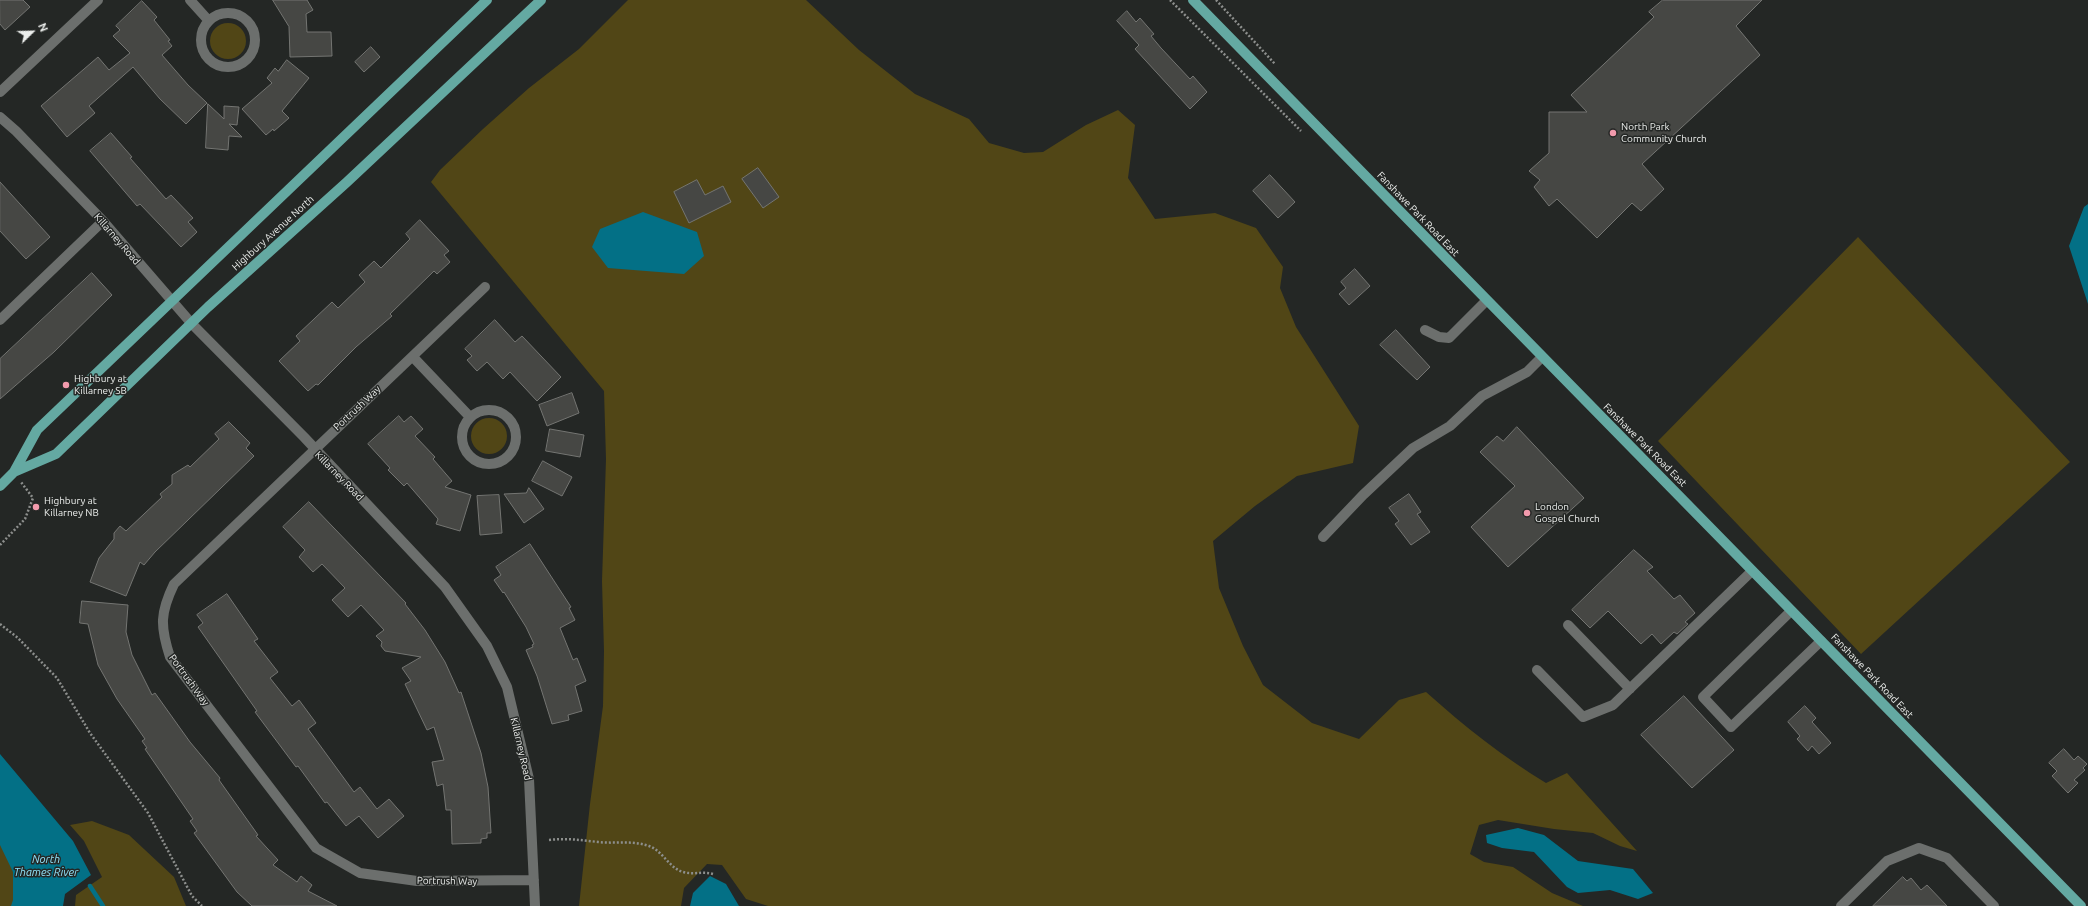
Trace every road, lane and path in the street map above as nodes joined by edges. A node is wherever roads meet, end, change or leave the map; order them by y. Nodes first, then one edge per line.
1 (98, 0) edge
2 (190, 0) edge
3 (487, 0) edge
4 (541, 0) edge
5 (1170, 0) edge
6 (1193, 0) edge
7 (209, 21) junction
8 (0, 92) edge
9 (0, 117) edge
10 (1305, 135) dead end
11 (102, 221) junction
12 (485, 287) dead end
13 (1486, 300) junction
14 (173, 302) junction
15 (0, 320) edge
16 (192, 324) junction
17 (1426, 330) dead end
18 (413, 357) junction
19 (1542, 357) junction
20 (470, 417) junction
21 (313, 449) junction
22 (14, 472) junction
23 (0, 486) edge
24 (1322, 537) dead end
25 (0, 544) edge
26 (1752, 571) junction
27 (1791, 611) junction
28 (0, 624) edge
29 (1568, 625) dead end
30 (1821, 641) junction
31 (1537, 670) dead end
32 (1630, 689) junction
33 (549, 840) dead end
34 (713, 874) dead end
35 (534, 880) junction
36 (202, 906) edge
37 (535, 906) edge
38 (1841, 906) edge
39 (1994, 906) edge
40 (2081, 906) edge

1 - 8 street
2 - 7 street
3 - 14 main road, Highbury Avenue North
4 - 16 main road, Highbury Avenue North
5 - 10 path
6 - 13 main road, Fanshawe Park Road East
7 - 7 street
9 - 11 street, Killarney Road
11 - 14 street, Killarney Road
11 - 15 street
12 - 18 street, Portrush Way
13 - 17 street
13 - 19 main road, Fanshawe Park Road East
14 - 16 street, Killarney Road
14 - 22 main road, Highbury Avenue North
16 - 21 street, Killarney Road
16 - 22 main road, Highbury Avenue North
18 - 20 street
18 - 21 street, Portrush Way
19 - 24 street
19 - 26 main road, Fanshawe Park Road East
20 - 20 street
21 - 35 street, Killarney Road
21 - 35 street, Portrush Way
22 - 23 main road, Highbury Avenue North
22 - 25 path
26 - 27 main road, Fanshawe Park Road East
26 - 32 street
27 - 30 main road, Fanshawe Park Road East
27 - 30 street
28 - 36 path
29 - 32 street
30 - 40 main road, Fanshawe Park Road East
31 - 32 street
33 - 34 path
35 - 37 street, Killarney Road
38 - 39 street

